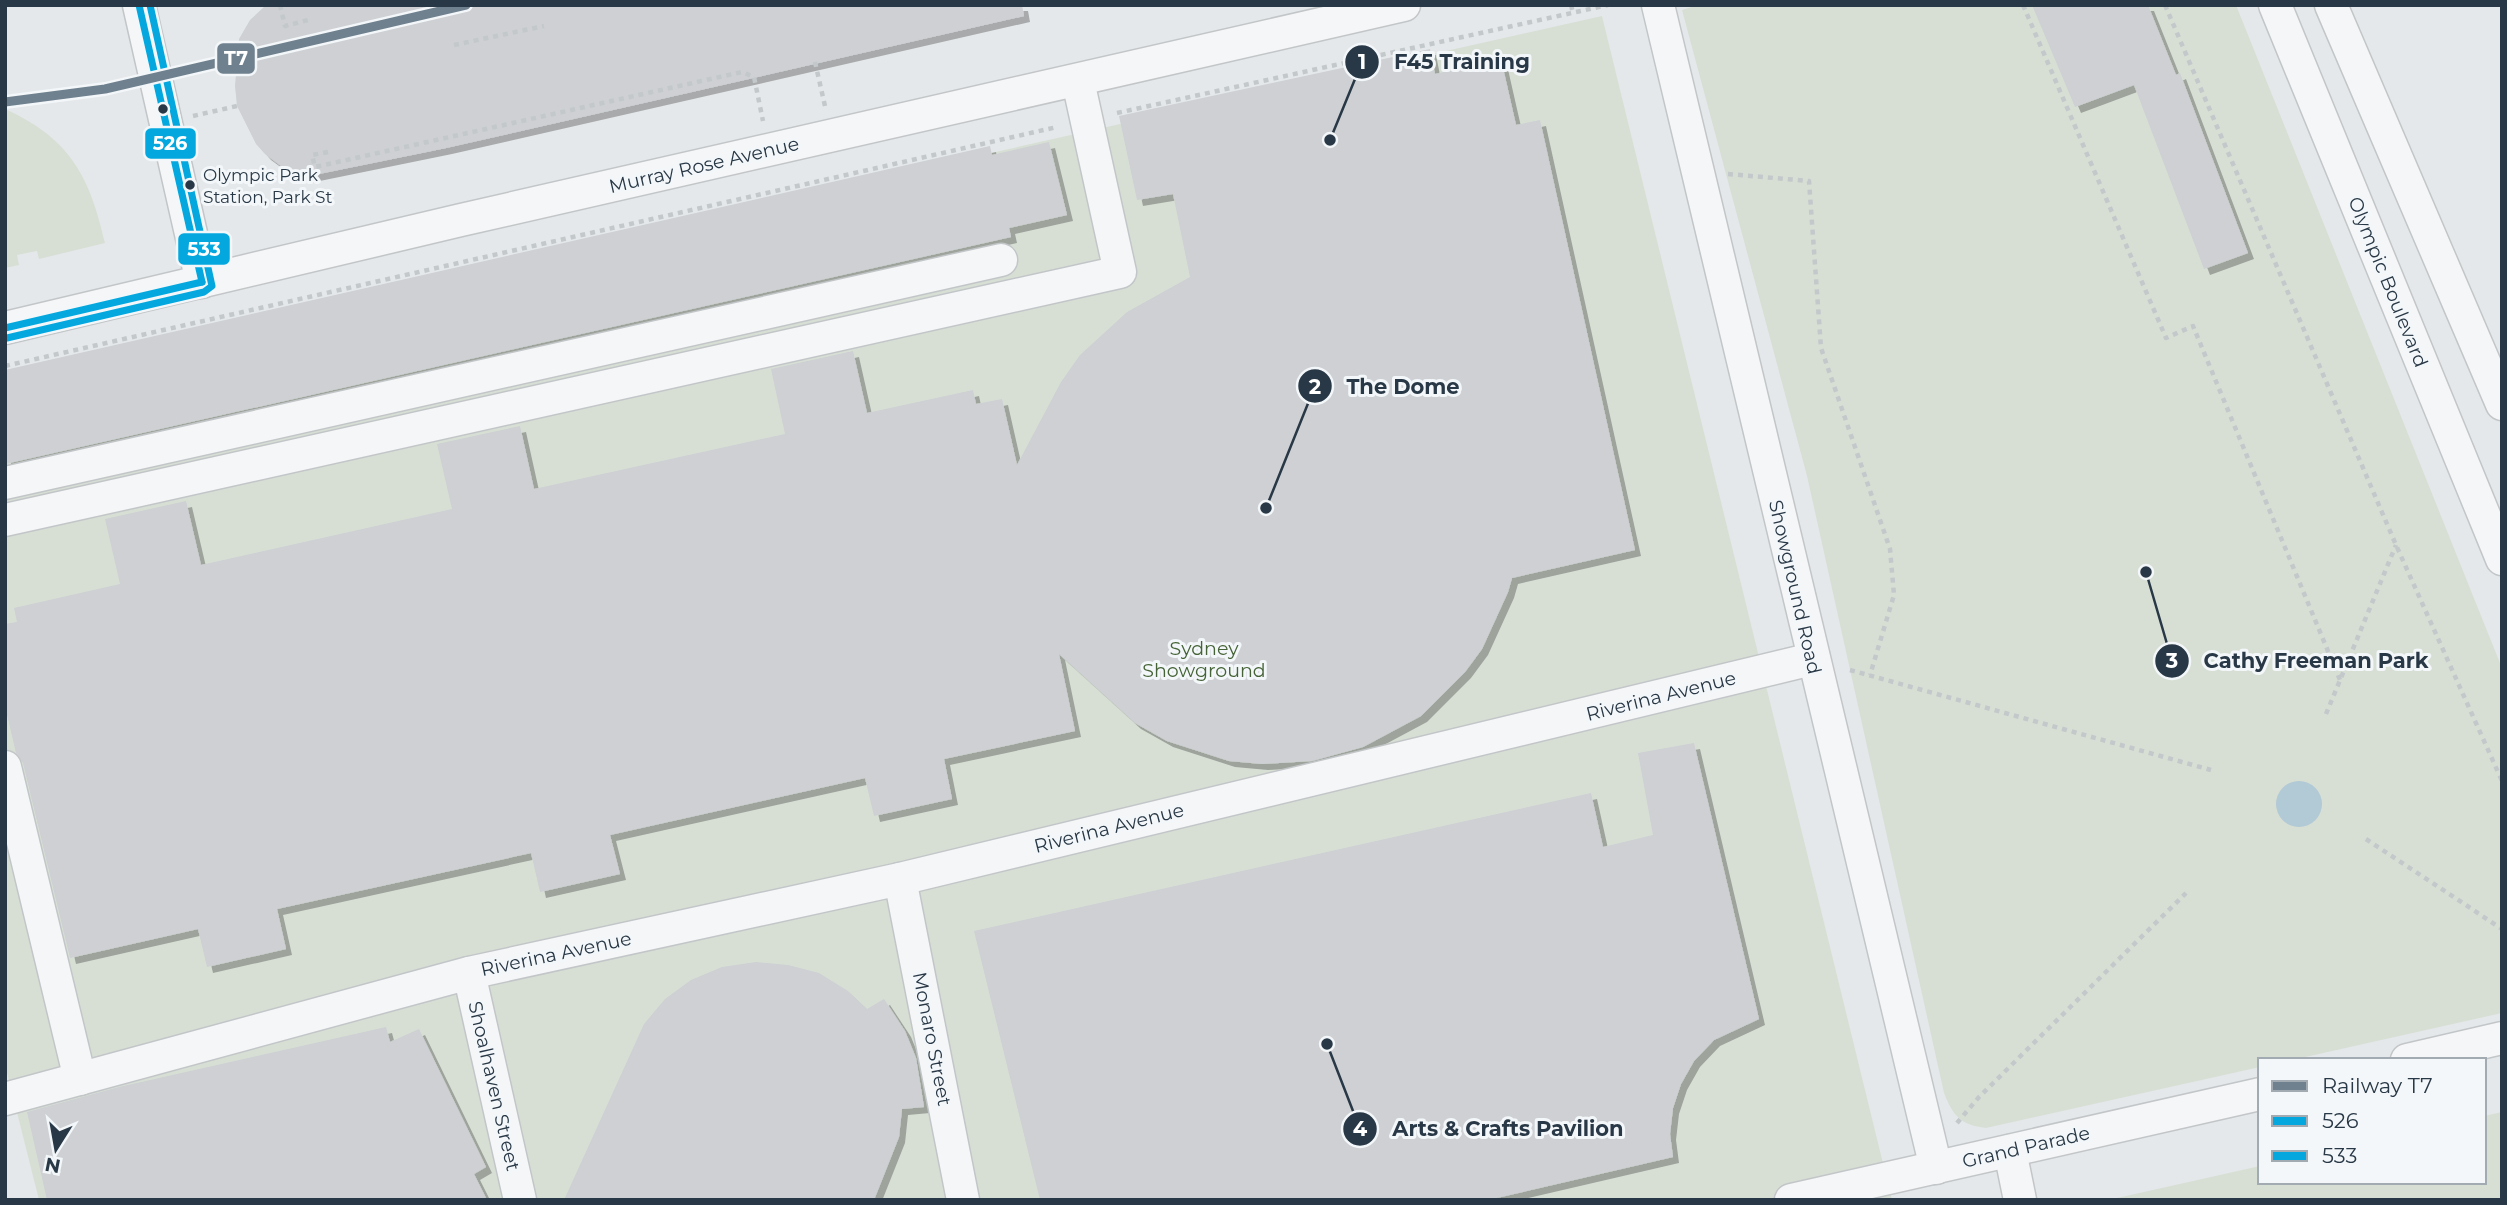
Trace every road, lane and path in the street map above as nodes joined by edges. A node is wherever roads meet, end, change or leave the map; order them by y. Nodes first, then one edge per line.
1 (139, 5) edge
2 (279, 5) edge
3 (1404, 5) edge
4 (1571, 5) edge
5 (1608, 5) edge
6 (1658, 5) edge
7 (2023, 5) edge
8 (2165, 5) edge
9 (2275, 5) edge
10 (2331, 5) edge
11 (1573, 13) junction
12 (308, 20) dead end
13 (544, 26) dead end
14 (454, 45) dead end
15 (815, 62) dead end
16 (1078, 81) junction
17 (237, 106) dead end
18 (1086, 120) junction
19 (165, 121) junction
20 (831, 135) junction
21 (769, 151) junction
22 (328, 152) dead end
23 (1697, 171) junction
24 (1001, 260) dead end
25 (202, 282) junction
26 (5, 328) edge
27 (5, 366) edge
28 (2502, 404) edge
29 (5, 483) edge
30 (5, 520) edge
31 (2396, 545) junction
32 (2502, 559) edge
33 (1812, 659) junction
34 (1870, 675) junction
35 (2340, 680) junction
36 (2326, 714) dead end
37 (5, 767) edge
38 (2211, 770) dead end
39 (2502, 781) edge
40 (2365, 839) dead end
41 (900, 878) junction
42 (2186, 893) dead end
43 (2502, 929) edge
44 (469, 973) junction
45 (2502, 1038) edge
46 (2416, 1058) edge
47 (80, 1079) junction
48 (2258, 1094) edge
49 (5, 1099) edge
50 (2010, 1151) junction
51 (1936, 1168) junction
52 (520, 1200) edge
53 (963, 1200) edge
54 (1791, 1200) edge
55 (2020, 1200) edge

1 - 19 street
2 - 12 path
3 - 16 street, Murray Rose Avenue
4 - 11 path
5 - 11 path
6 - 23 street, Showground Road
7 - 35 path
8 - 31 path
9 - 32 street, Olympic Boulevard
10 - 28 street
11 - 18 path
13 - 14 path
15 - 20 path
16 - 18 street
16 - 20 street, Murray Rose Avenue
17 - 19 path
18 - 27 path
18 - 30 street
19 - 25 street
20 - 21 street, Murray Rose Avenue
21 - 22 path
21 - 25 street, Murray Rose Avenue
23 - 33 street, Showground Road
23 - 34 path
24 - 29 street
25 - 26 street, Murray Rose Avenue
31 - 35 path
31 - 39 path
33 - 34 path
33 - 41 street, Riverina Avenue
33 - 51 street, Showground Road
34 - 38 path
35 - 36 path
37 - 47 street
40 - 43 path
41 - 44 street, Riverina Avenue
41 - 53 street, Monaro Street
42 - 51 path
44 - 47 street, Riverina Avenue
44 - 52 street, Shoalhaven Street
45 - 46 street
47 - 49 street, Riverina Avenue
48 - 50 street, Grand Parade
50 - 51 street, Grand Parade
50 - 55 street
51 - 54 street, Grand Parade

